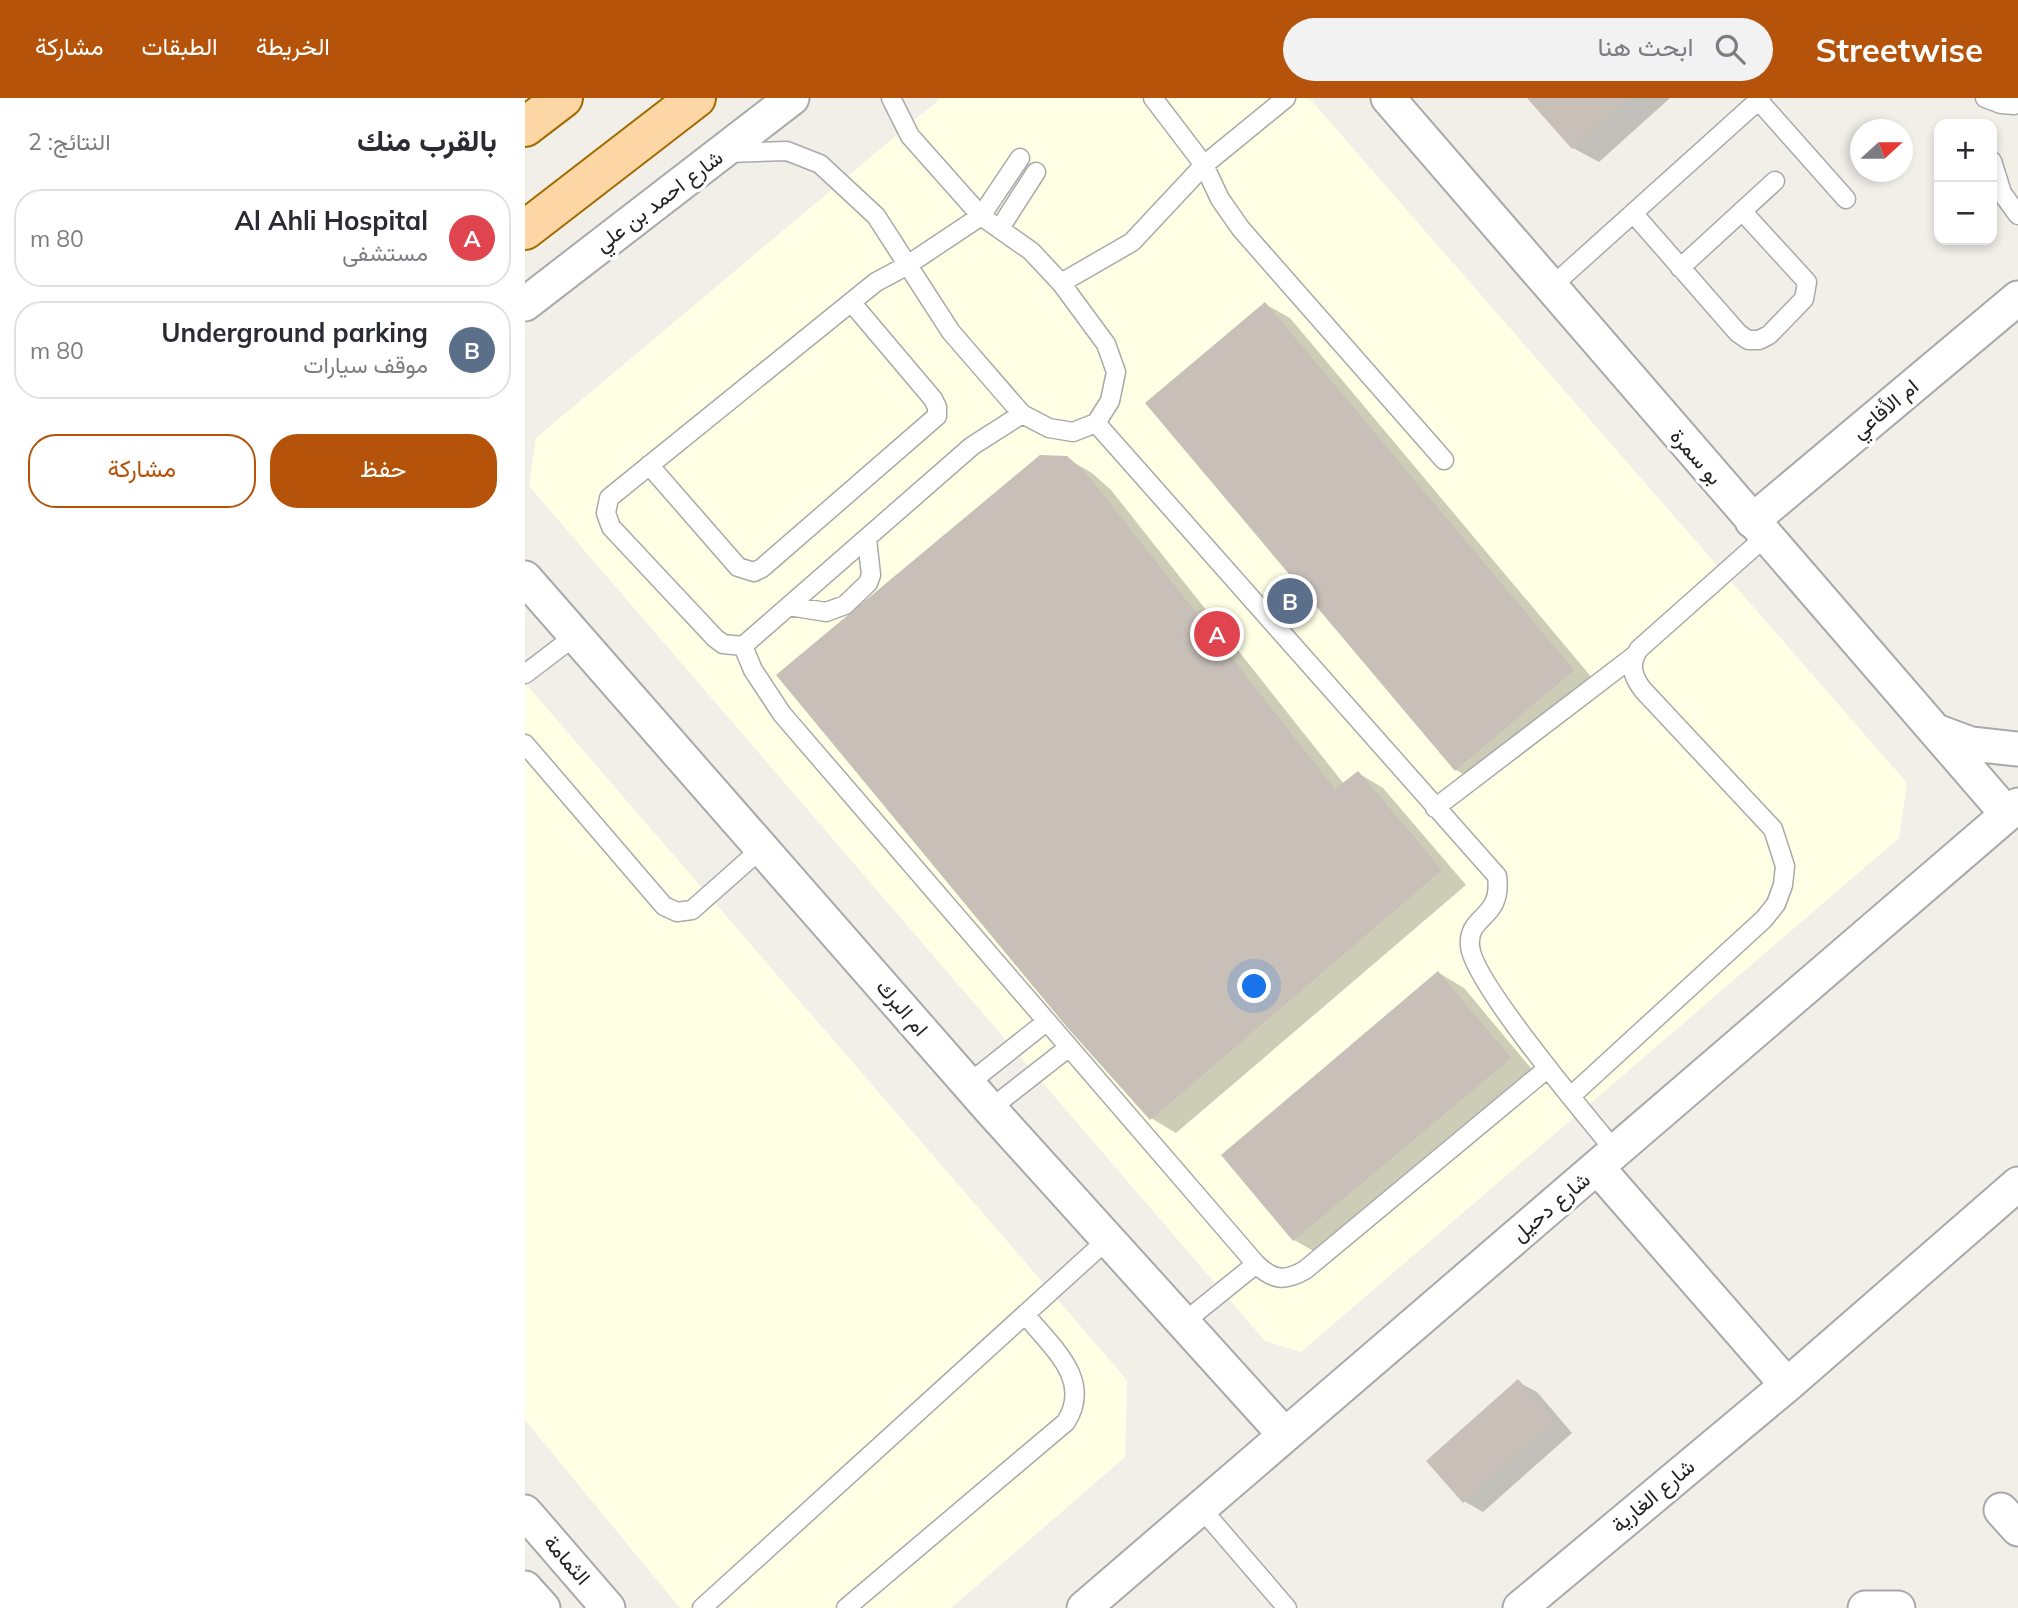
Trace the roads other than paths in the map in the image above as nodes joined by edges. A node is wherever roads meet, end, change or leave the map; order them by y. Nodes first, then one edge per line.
1 (562, 98) edge
2 (695, 98) edge
3 (792, 98) edge
4 (891, 98) edge
5 (1153, 98) edge
6 (1286, 98) edge
7 (1388, 98) edge
8 (1985, 98) edge
9 (1760, 100) edge
10 (2014, 105) dead end
11 (525, 127) edge
12 (722, 154) junction
13 (1020, 158) dead end
14 (1204, 165) junction
15 (1036, 172) dead end
16 (1997, 177) edge
17 (1775, 181) dead end
18 (1846, 199) dead end
19 (1742, 211) junction
20 (1633, 213) junction
21 (2018, 215) edge
22 (981, 216) junction
23 (1000, 228) junction
24 (525, 230) edge
25 (906, 266) junction
26 (1680, 268) junction
27 (1061, 283) junction
28 (1551, 287) junction
29 (2018, 298) edge
30 (852, 302) junction
31 (525, 304) edge
32 (1022, 414) junction
33 (1096, 423) junction
34 (1444, 460) dead end
35 (649, 465) junction
36 (1758, 529) junction
37 (867, 539) junction
38 (525, 578) edge
39 (789, 606) junction
40 (575, 636) junction
41 (743, 646) junction
42 (1634, 656) junction
43 (525, 674) edge
44 (1933, 730) junction
45 (525, 744) edge
46 (2018, 749) edge
47 (1435, 808) junction
48 (2013, 810) edge
49 (762, 848) junction
50 (1046, 1022) junction
51 (1068, 1048) junction
52 (1548, 1068) junction
53 (968, 1084) junction
54 (1571, 1096) junction
55 (991, 1110) junction
56 (1607, 1160) junction
57 (2018, 1184) edge
58 (1108, 1239) junction
59 (1256, 1264) junction
60 (1025, 1314) junction
61 (1184, 1323) junction
62 (1787, 1385) junction
63 (1285, 1434) junction
64 (1200, 1507) junction
65 (525, 1512) edge
66 (525, 1588) edge
67 (543, 1608) edge
68 (608, 1608) edge
69 (702, 1608) edge
70 (846, 1608) edge
71 (1084, 1608) edge
72 (1287, 1608) edge
73 (1520, 1608) edge
74 (1865, 1608) edge
75 (1898, 1608) edge

1 - 11 main road
2 - 24 main road
3 - 12 street, شارع احمد بن علي
4 - 22 lane
5 - 14 lane
6 - 14 lane
7 - 28 street, بو سمرة
8 - 10 lane
9 - 18 lane
9 - 20 lane
12 - 25 lane
12 - 31 street, شارع احمد بن علي
13 - 22 lane
14 - 27 lane
14 - 34 lane
15 - 23 lane
16 - 21 lane
17 - 19 lane
19 - 26 lane
19 - 26 lane
20 - 26 lane
20 - 28 lane
22 - 23 lane
22 - 25 lane
23 - 27 lane
25 - 30 lane
25 - 32 lane
27 - 33 lane
28 - 36 street, بو سمرة
29 - 36 street, ام الأفاعي
30 - 35 lane
30 - 35 lane
32 - 33 lane
32 - 37 lane
33 - 47 lane
35 - 41 lane
36 - 42 lane
36 - 44 street, بو سمرة
37 - 39 lane
37 - 39 lane
38 - 40 street, ام البرك
39 - 41 lane
40 - 43 lane
40 - 49 street, ام البرك
41 - 50 lane
42 - 47 lane
42 - 54 lane
44 - 46 street
44 - 48 street, بو سمرة
45 - 49 lane
47 - 52 lane
48 - 56 street, شارع دحيل
49 - 53 street, ام البرك
50 - 51 lane
50 - 53 lane
51 - 55 lane
51 - 59 lane
52 - 54 lane
52 - 59 lane
53 - 55 street, ام البرك
54 - 56 lane
55 - 58 street, ام البرك
56 - 62 street
56 - 63 street, شارع دحيل
57 - 62 street, شارع الغارية
58 - 60 lane
58 - 61 street, ام البرك
59 - 61 lane
60 - 69 lane
60 - 70 lane
61 - 63 street, ام البرك
62 - 73 street, شارع الغارية
63 - 64 street, شارع دحيل
64 - 71 street, شارع دحيل
64 - 72 lane
65 - 68 street, الثمامة
66 - 67 street
74 - 75 street

